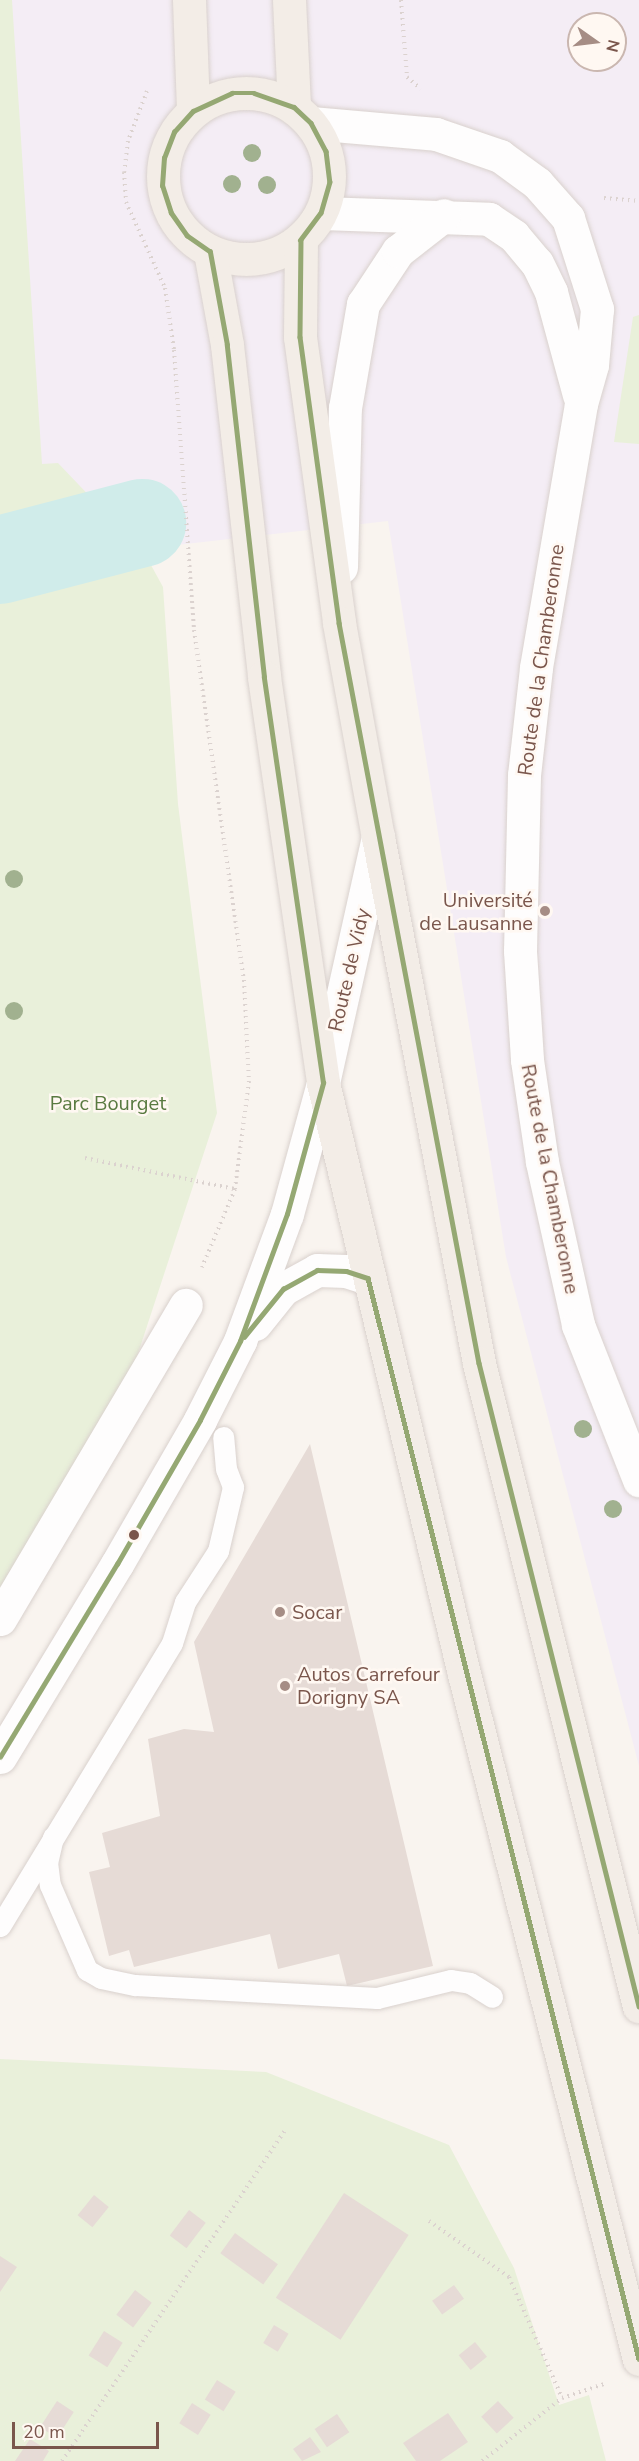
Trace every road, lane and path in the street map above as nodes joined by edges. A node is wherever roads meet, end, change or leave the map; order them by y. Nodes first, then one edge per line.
1 (189, 0) edge
2 (290, 0) edge
3 (401, 0) edge
4 (150, 85) dead end
5 (424, 92) dead end
6 (193, 111) junction
7 (303, 115) junction
8 (601, 198) dead end
9 (639, 201) edge
10 (321, 213) junction
11 (444, 214) junction
12 (301, 240) junction
13 (210, 252) junction
14 (581, 404) junction
15 (339, 623) junction
16 (378, 837) junction
17 (323, 1083) junction
18 (86, 1158) dead end
19 (235, 1189) junction
20 (368, 1278) junction
21 (186, 1305) joint
22 (240, 1341) junction
23 (223, 1437) dead end
24 (639, 1479) edge
25 (0, 1619) edge
26 (0, 1757) edge
27 (53, 1837) junction
28 (0, 1926) edge
29 (492, 1997) dead end
30 (639, 2006) edge
31 (285, 2130) dead end
32 (429, 2221) dead end
33 (639, 2359) edge
34 (614, 2381) dead end
35 (562, 2398) junction
36 (62, 2461) edge
37 (482, 2461) edge

1 - 6 main road
2 - 7 main road
3 - 5 path
4 - 19 path
6 - 7 main road
6 - 13 main road
7 - 10 main road
7 - 14 street, Route de la Chamberonne
8 - 9 path
10 - 11 street, Route de la Chamberonne
10 - 12 main road
11 - 14 street, Route de la Chamberonne
11 - 15 street
12 - 13 main road
12 - 15 main road
13 - 17 main road
14 - 24 street, Route de la Chamberonne
15 - 16 main road
16 - 17 street, Route de Vidy
16 - 30 main road
17 - 20 main road
17 - 22 street, Route de Vidy
18 - 19 path
19 - 21 path
20 - 22 street, Route de Vidy
20 - 33 main road
21 - 25 street
22 - 26 street, Route de Vidy
23 - 27 lane
27 - 28 lane
27 - 29 lane
31 - 36 path
32 - 35 path
34 - 35 path
35 - 37 path

